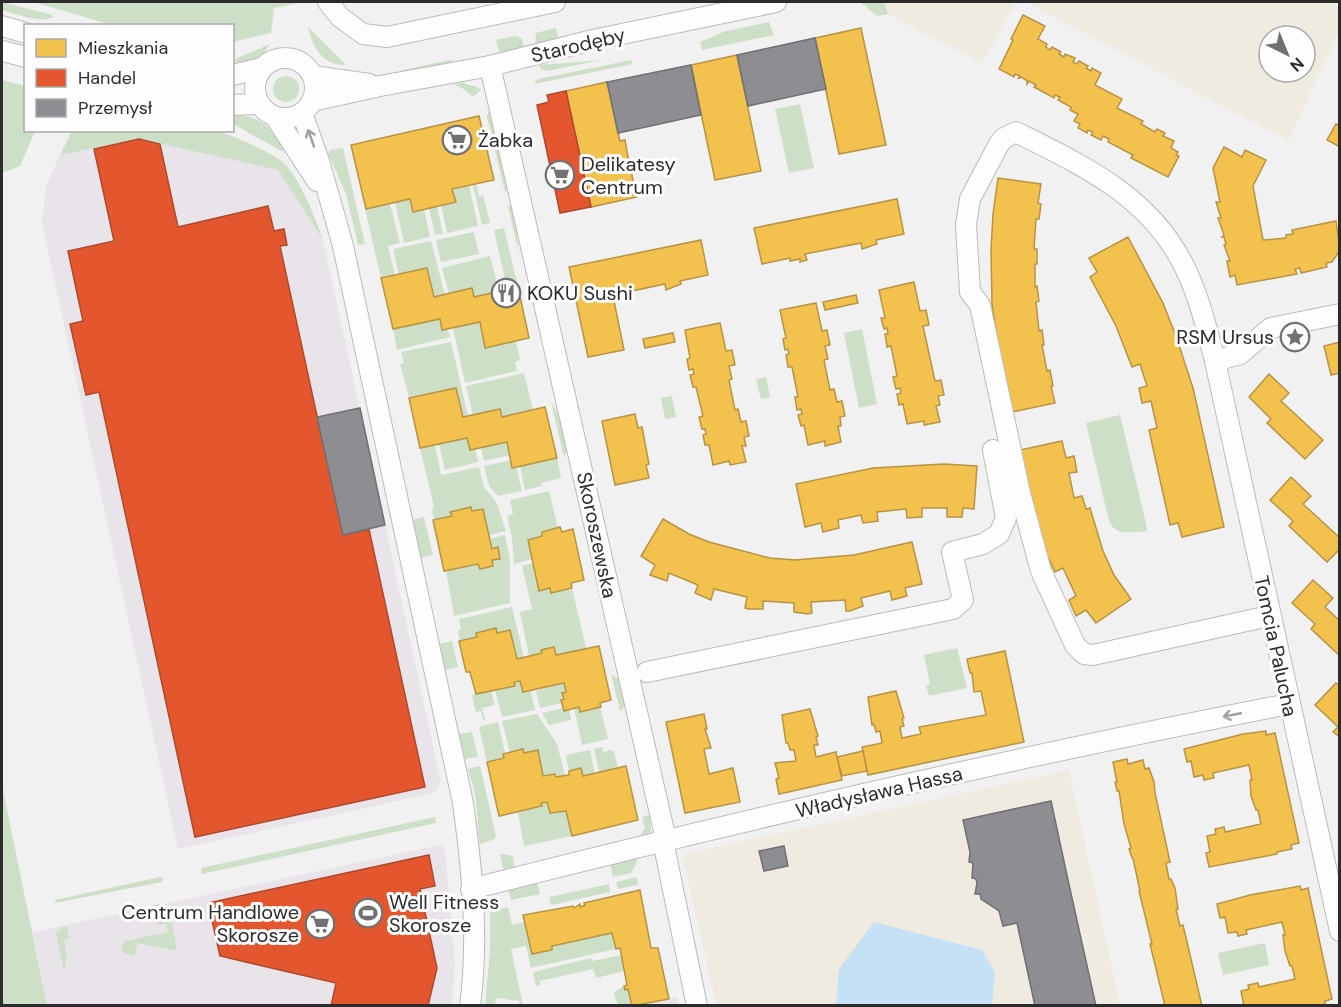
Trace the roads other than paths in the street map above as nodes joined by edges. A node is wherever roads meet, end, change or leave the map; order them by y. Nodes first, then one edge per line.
1 (328, 2) edge
2 (555, 2) edge
3 (776, 2) edge
4 (2, 26) edge
5 (24, 32) edge
6 (2, 51) edge
7 (24, 56) edge
8 (490, 66) junction
9 (262, 68) junction
10 (234, 75) edge
11 (313, 76) junction
12 (380, 86) junction
13 (258, 104) junction
14 (234, 105) edge
15 (307, 107) junction
16 (276, 118) junction
17 (331, 203) junction
18 (1340, 314) edge
19 (1215, 361) junction
20 (993, 450) dead end
21 (1269, 615) junction
22 (647, 672) dead end
23 (1289, 704) junction
24 (663, 841) junction
25 (471, 889) junction
26 (1340, 931) edge
27 (470, 1005) edge
28 (697, 1005) edge

1 - 2 street
3 - 8 street, Starodęby
4 - 5 street
6 - 7 street
8 - 12 street, Starodęby
8 - 24 street, Skoroszewska
9 - 10 street
9 - 11 street
9 - 13 street
11 - 12 street, Starodęby
11 - 15 street
12 - 15 street, Starodęby
13 - 14 street
13 - 16 street
15 - 16 street
17 -> 15 street
16 - 17 street
17 - 25 street
18 - 19 street
19 - 21 street, Tomcia Palucha
19 - 21 street, Tomcia Palucha
20 - 22 street
21 - 23 street, Tomcia Palucha
23 -> 24 street, Władysława Hassa
23 - 26 street, Tomcia Palucha
24 - 25 street, Władysława Hassa
24 - 28 street, Skoroszewska
25 - 27 street

